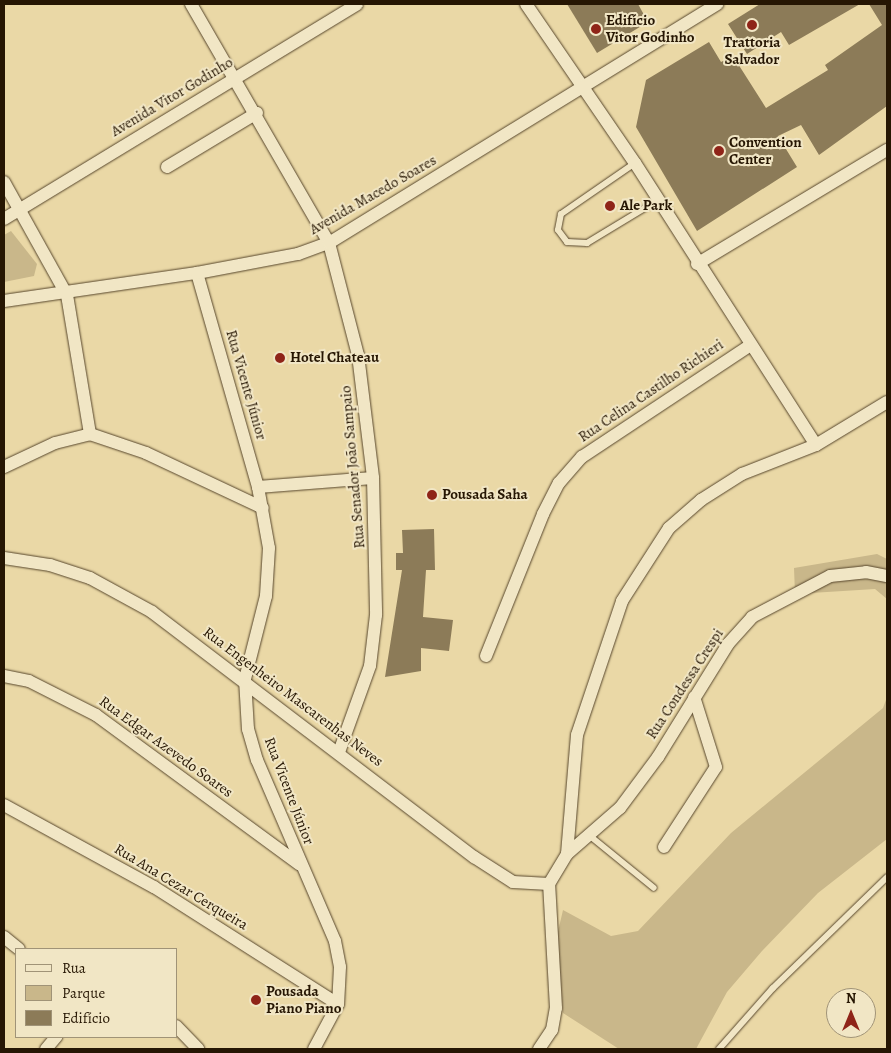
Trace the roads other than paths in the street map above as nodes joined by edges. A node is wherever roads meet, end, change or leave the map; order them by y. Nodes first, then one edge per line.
1 (191, 4) edge
2 (357, 4) edge
3 (526, 4) edge
4 (717, 4) edge
5 (237, 77) junction
6 (582, 88) junction
7 (257, 113) junction
8 (887, 150) edge
9 (635, 163) junction
10 (167, 168) dead end
11 (4, 182) edge
12 (658, 200) junction
13 (21, 208) junction
14 (4, 219) edge
15 (329, 243) junction
16 (697, 264) junction
17 (197, 273) junction
18 (67, 295) junction
19 (4, 301) edge
20 (749, 346) junction
21 (887, 402) edge
22 (90, 434) junction
23 (816, 445) junction
24 (4, 467) edge
25 (373, 478) junction
26 (258, 487) junction
27 (263, 508) junction
28 (4, 558) edge
29 (887, 576) edge
30 (486, 656) dead end
31 (4, 676) edge
32 (245, 679) junction
33 (694, 697) junction
34 (339, 752) junction
35 (4, 805) edge
36 (590, 836) junction
37 (664, 847) dead end
38 (567, 854) junction
39 (300, 864) junction
40 (887, 877) edge
41 (549, 884) junction
42 (654, 888) dead end
43 (4, 937) edge
44 (18, 948) edge
45 (338, 1004) junction
46 (178, 1028) edge
47 (55, 1038) edge
48 (46, 1049) edge
49 (198, 1049) edge
50 (314, 1049) edge
51 (539, 1049) edge
52 (719, 1049) edge

1 - 5 street, Rua Senador João Sampaio
2 - 5 street, Avenida Vitor Godinho
3 - 6 street
4 - 6 street, Avenida Macedo Soares
5 - 7 street, Rua Senador João Sampaio
5 - 13 street, Avenida Vitor Godinho
6 - 9 street
6 - 15 street, Avenida Macedo Soares
7 - 10 street
7 - 15 street, Rua Senador João Sampaio
8 - 16 street
9 - 12 street
9 - 12 lane
11 - 13 street
12 - 16 street
13 - 14 street, Avenida Vitor Godinho
13 - 18 street
15 - 17 street, Avenida Macedo Soares
15 - 25 street, Rua Senador João Sampaio
16 - 20 street
17 - 18 street, Avenida Macedo Soares
17 - 26 street, Rua Vicente Júnior
18 - 19 street, Avenida Macedo Soares
18 - 22 street
20 - 23 street
20 - 30 street, Rua Celina Castilho Richieri
21 - 23 street
22 - 24 street
22 - 27 street
23 - 38 street
25 - 26 street
25 - 34 street, Rua Senador João Sampaio
26 - 27 street, Rua Vicente Júnior
27 - 32 street, Rua Vicente Júnior
28 - 32 street, Rua Engenheiro Mascarenhas Neves
29 - 33 street, Rua Condessa Crespi
31 - 39 street, Rua Edgar Azevedo Soares
32 - 34 street, Rua Engenheiro Mascarenhas Neves
32 - 39 street, Rua Vicente Júnior
33 - 36 street, Rua Condessa Crespi
33 - 37 street
34 - 41 street, Rua Engenheiro Mascarenhas Neves
35 - 45 street, Rua Ana Cezar Cerqueira
36 - 38 street, Rua Condessa Crespi
36 - 42 lane
38 - 41 street
39 - 45 street, Rua Vicente Júnior
40 - 52 lane
41 - 51 street
43 - 44 street
45 - 50 street, Rua Vicente Júnior
46 - 49 street
47 - 48 street

